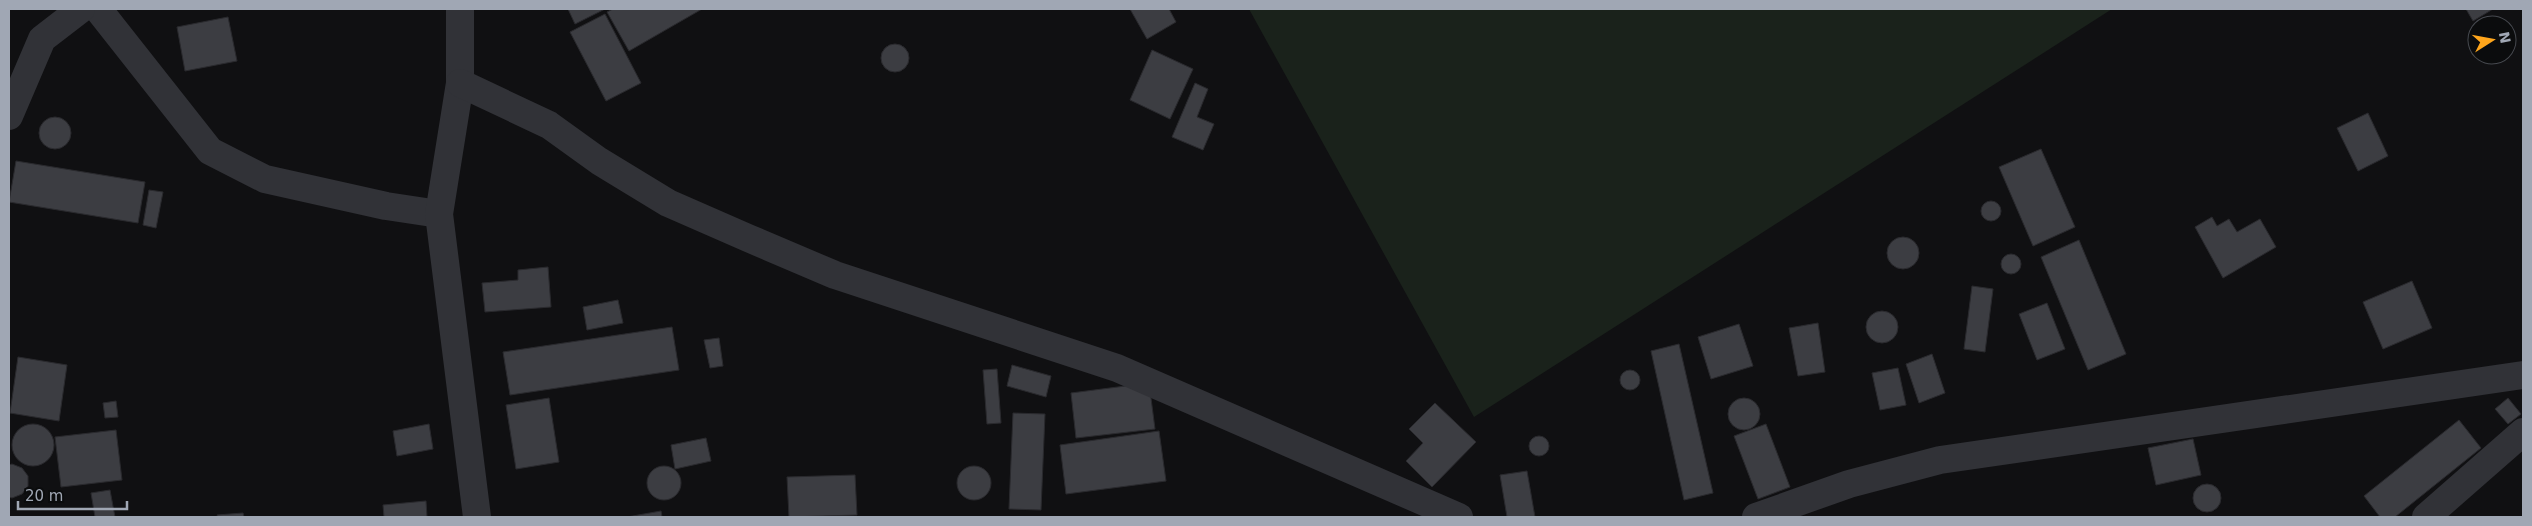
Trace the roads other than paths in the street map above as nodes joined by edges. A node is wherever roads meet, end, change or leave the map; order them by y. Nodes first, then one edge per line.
1 (81, 9) edge
2 (98, 9) edge
3 (460, 9) edge
4 (460, 83) junction
5 (9, 116) edge
6 (439, 214) junction
7 (2523, 375) edge
8 (2523, 432) edge
9 (478, 517) edge
10 (1459, 517) edge
11 (1756, 517) edge
12 (2426, 517) edge

1 - 5 street
2 - 6 street
3 - 4 street
4 - 6 street
4 - 10 street
6 - 9 street
7 - 11 street
8 - 12 street

